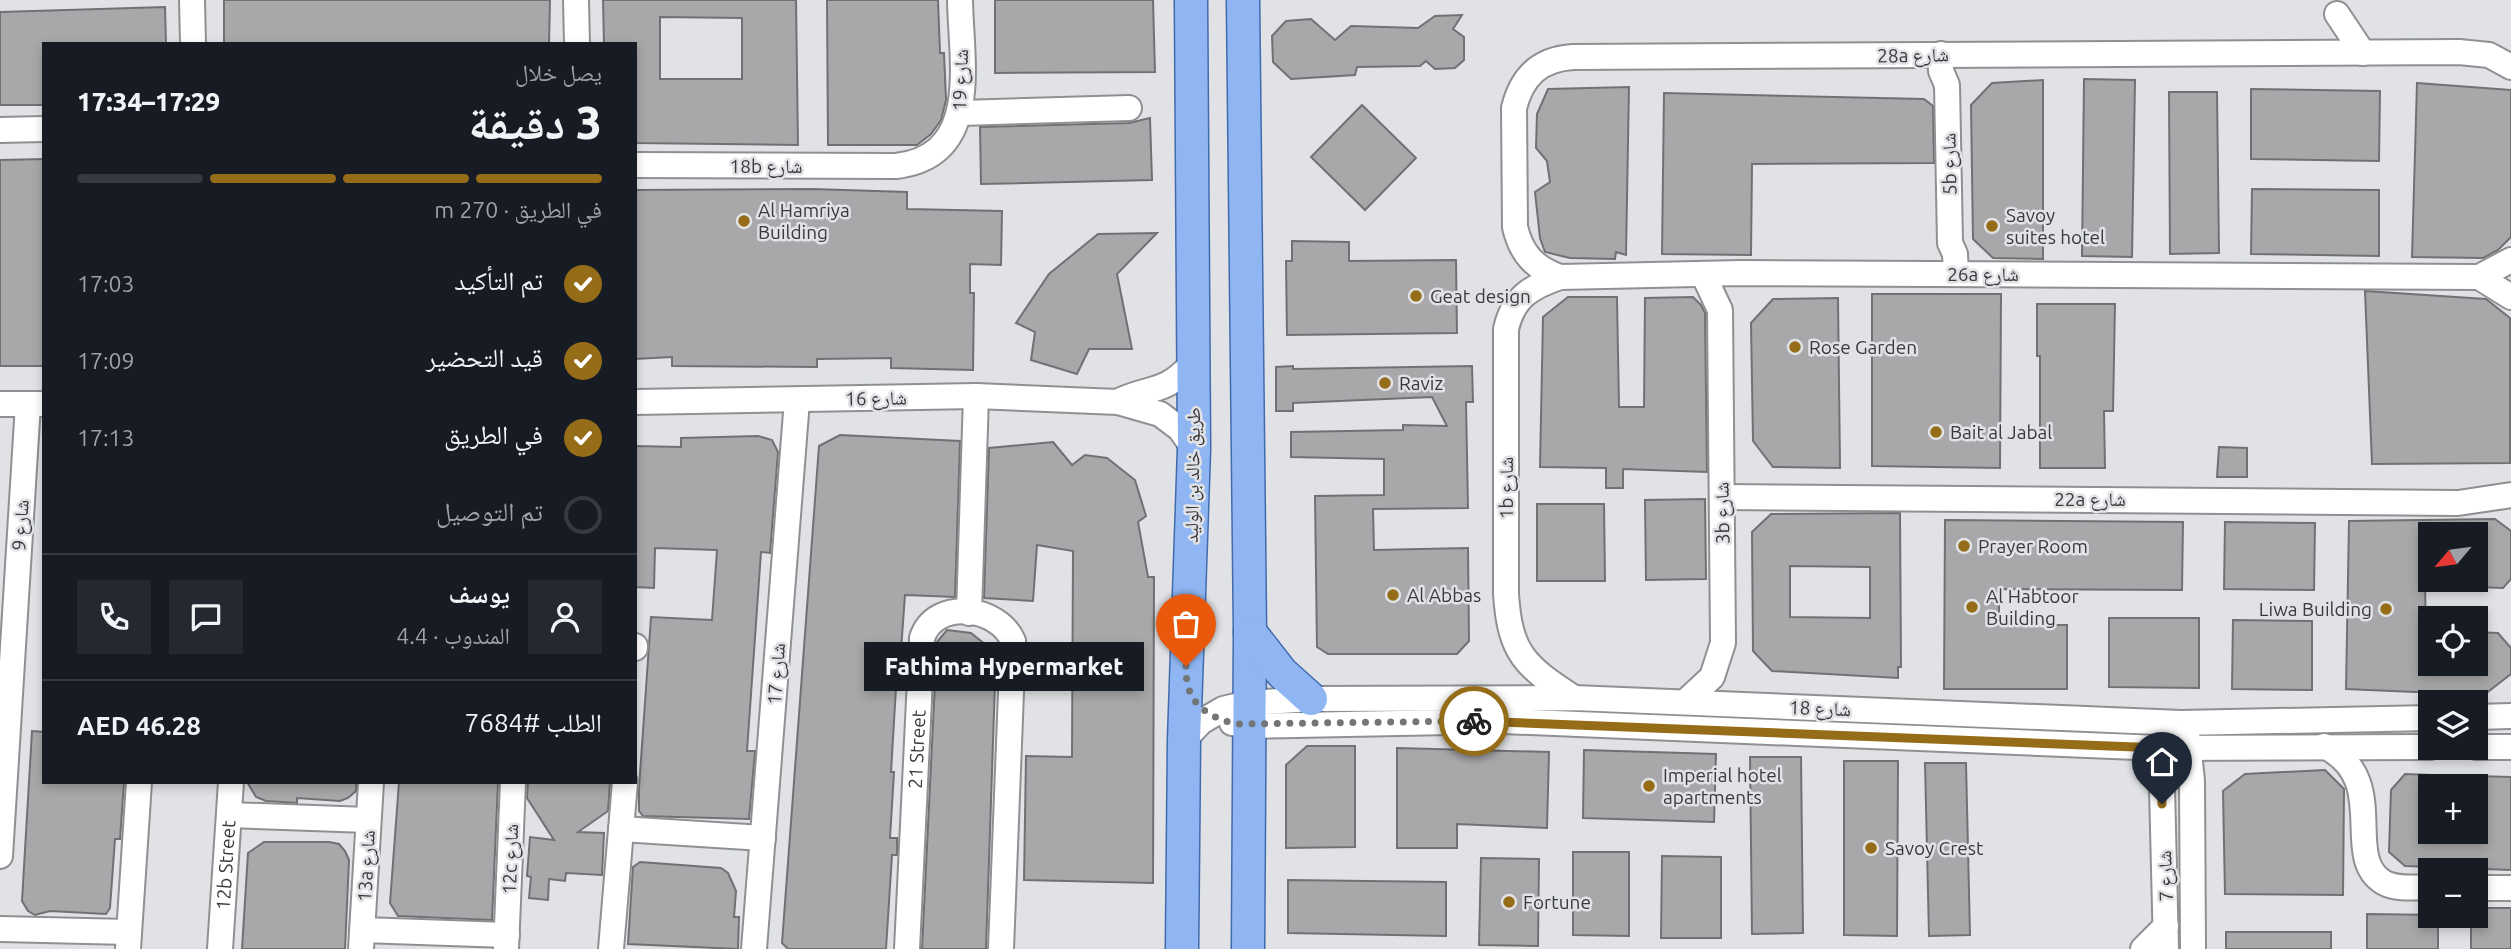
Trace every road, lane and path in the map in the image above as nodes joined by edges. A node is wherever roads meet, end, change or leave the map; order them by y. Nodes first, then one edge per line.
1 (192, 0) edge
2 (576, 0) edge
3 (960, 0) edge
4 (1191, 0) edge
5 (1243, 0) edge
6 (2337, 13) dead end
7 (193, 42) edge
8 (577, 42) edge
9 (2363, 53) junction
10 (1949, 54) junction
11 (2511, 67) edge
12 (1129, 108) dead end
13 (961, 113) junction
14 (42, 129) edge
15 (0, 130) edge
16 (637, 165) edge
17 (896, 166) joint
18 (2511, 260) edge
19 (1741, 273) junction
20 (1703, 274) junction
21 (1950, 274) junction
22 (1560, 277) junction
23 (2479, 277) junction
24 (2511, 297) edge
25 (1720, 310) junction
26 (1192, 364) junction
27 (976, 396) junction
28 (797, 400) junction
29 (637, 402) edge
30 (1118, 402) junction
31 (0, 404) edge
32 (36, 404) edge
33 (1194, 449) junction
34 (2511, 495) edge
35 (1722, 497) junction
36 (2458, 503) junction
37 (2511, 513) edge
38 (970, 613) junction
39 (1250, 632) junction
40 (1186, 688) junction
41 (1574, 698) junction
42 (1311, 699) junction
43 (1685, 702) junction
44 (1248, 714) junction
45 (1212, 715) junction
46 (2418, 718) edge
47 (2177, 723) junction
48 (1184, 740) junction
49 (2324, 746) junction
50 (2418, 747) edge
51 (2488, 747) edge
52 (2511, 747) edge
53 (2161, 748) junction
54 (2191, 748) junction
55 (139, 784) edge
56 (231, 784) edge
57 (371, 784) edge
58 (513, 784) edge
59 (625, 784) edge
60 (2, 809) edge
61 (230, 815) junction
62 (368, 820) junction
63 (621, 829) junction
64 (763, 838) junction
65 (0, 856) edge
66 (2418, 887) edge
67 (2488, 888) edge
68 (2511, 888) edge
69 (0, 929) edge
70 (2166, 937) edge
71 (362, 939) edge
72 (129, 940) edge
73 (506, 942) edge
74 (220, 949) edge
75 (611, 949) edge
76 (754, 949) edge
77 (907, 949) edge
78 (1001, 949) edge
79 (1182, 949) edge
80 (1248, 949) edge
81 (2143, 949) edge
82 (2193, 949) edge

1 - 7 street
2 - 8 street
3 - 13 street, شارع 19
4 - 26 main road, طريق خالد بن الوليد
5 - 39 main road
6 - 9 street
9 - 10 street, 28a شارع
9 - 11 street, 28a شارع
10 - 21 street, 5b شارع
10 - 22 street, 28a شارع
12 - 13 street
13 - 17 street, شارع 19
14 - 15 street
16 - 17 street, 18b شارع
18 - 23 street, 26a شارع
19 - 20 street, 26a شارع
19 - 21 street, 26a شارع
19 - 25 street, 3b شارع
20 - 22 street, 26a شارع
20 - 25 street, 3b شارع
21 - 23 street, 26a شارع
22 - 41 street, 1b شارع
23 - 24 street
25 - 35 street, 3b شارع
26 - 30 street, شارع 16
26 - 33 main road, طريق خالد بن الوليد
27 - 28 street, شارع 16
27 - 30 street, شارع 16
27 - 38 street
28 - 29 street, شارع 16
28 - 64 street, شارع 17
30 - 33 street, شارع 16
31 - 32 street
32 - 60 street, شارع 9
33 - 40 main road, طريق خالد بن الوليد
34 - 36 street, 22a شارع
35 - 36 street, 22a شارع
35 - 43 street, 3b شارع
36 - 37 street, 22a شارع
38 - 77 street, 21 Street
38 - 78 street, 21 Street
39 - 42 main road
39 - 44 main road
40 - 45 street, شارع 18
40 - 48 main road, طريق خالد بن الوليد
41 - 42 street, شارع 18
41 - 43 street, شارع 18
42 - 44 street, شارع 18
43 - 47 street, شارع 18
44 - 45 street, شارع 18
44 - 53 street, شارع 18
44 - 80 main road
45 - 48 street
46 - 47 street, شارع 18
47 - 53 street, شارع 7
47 - 54 street, شارع 7
48 - 79 main road, طريق خالد بن الوليد
49 - 50 street, شارع 18
49 - 54 street, شارع 18
49 - 66 street
51 - 52 street
53 - 54 street, شارع 18
53 - 70 street, شارع 7
54 - 82 street, شارع 7
55 - 72 street
56 - 61 street, 12b Street
57 - 62 street, 13a شارع
58 - 73 street, 12c شارع
59 - 63 street
60 - 65 street, شارع 9
61 - 62 street
61 - 74 street, 12b Street
62 - 71 street, 13a شارع
63 - 64 street
63 - 75 street
64 - 76 street, شارع 17
67 - 68 street
69 - 72 street
70 - 81 street
71 - 73 street, 12c شارع

